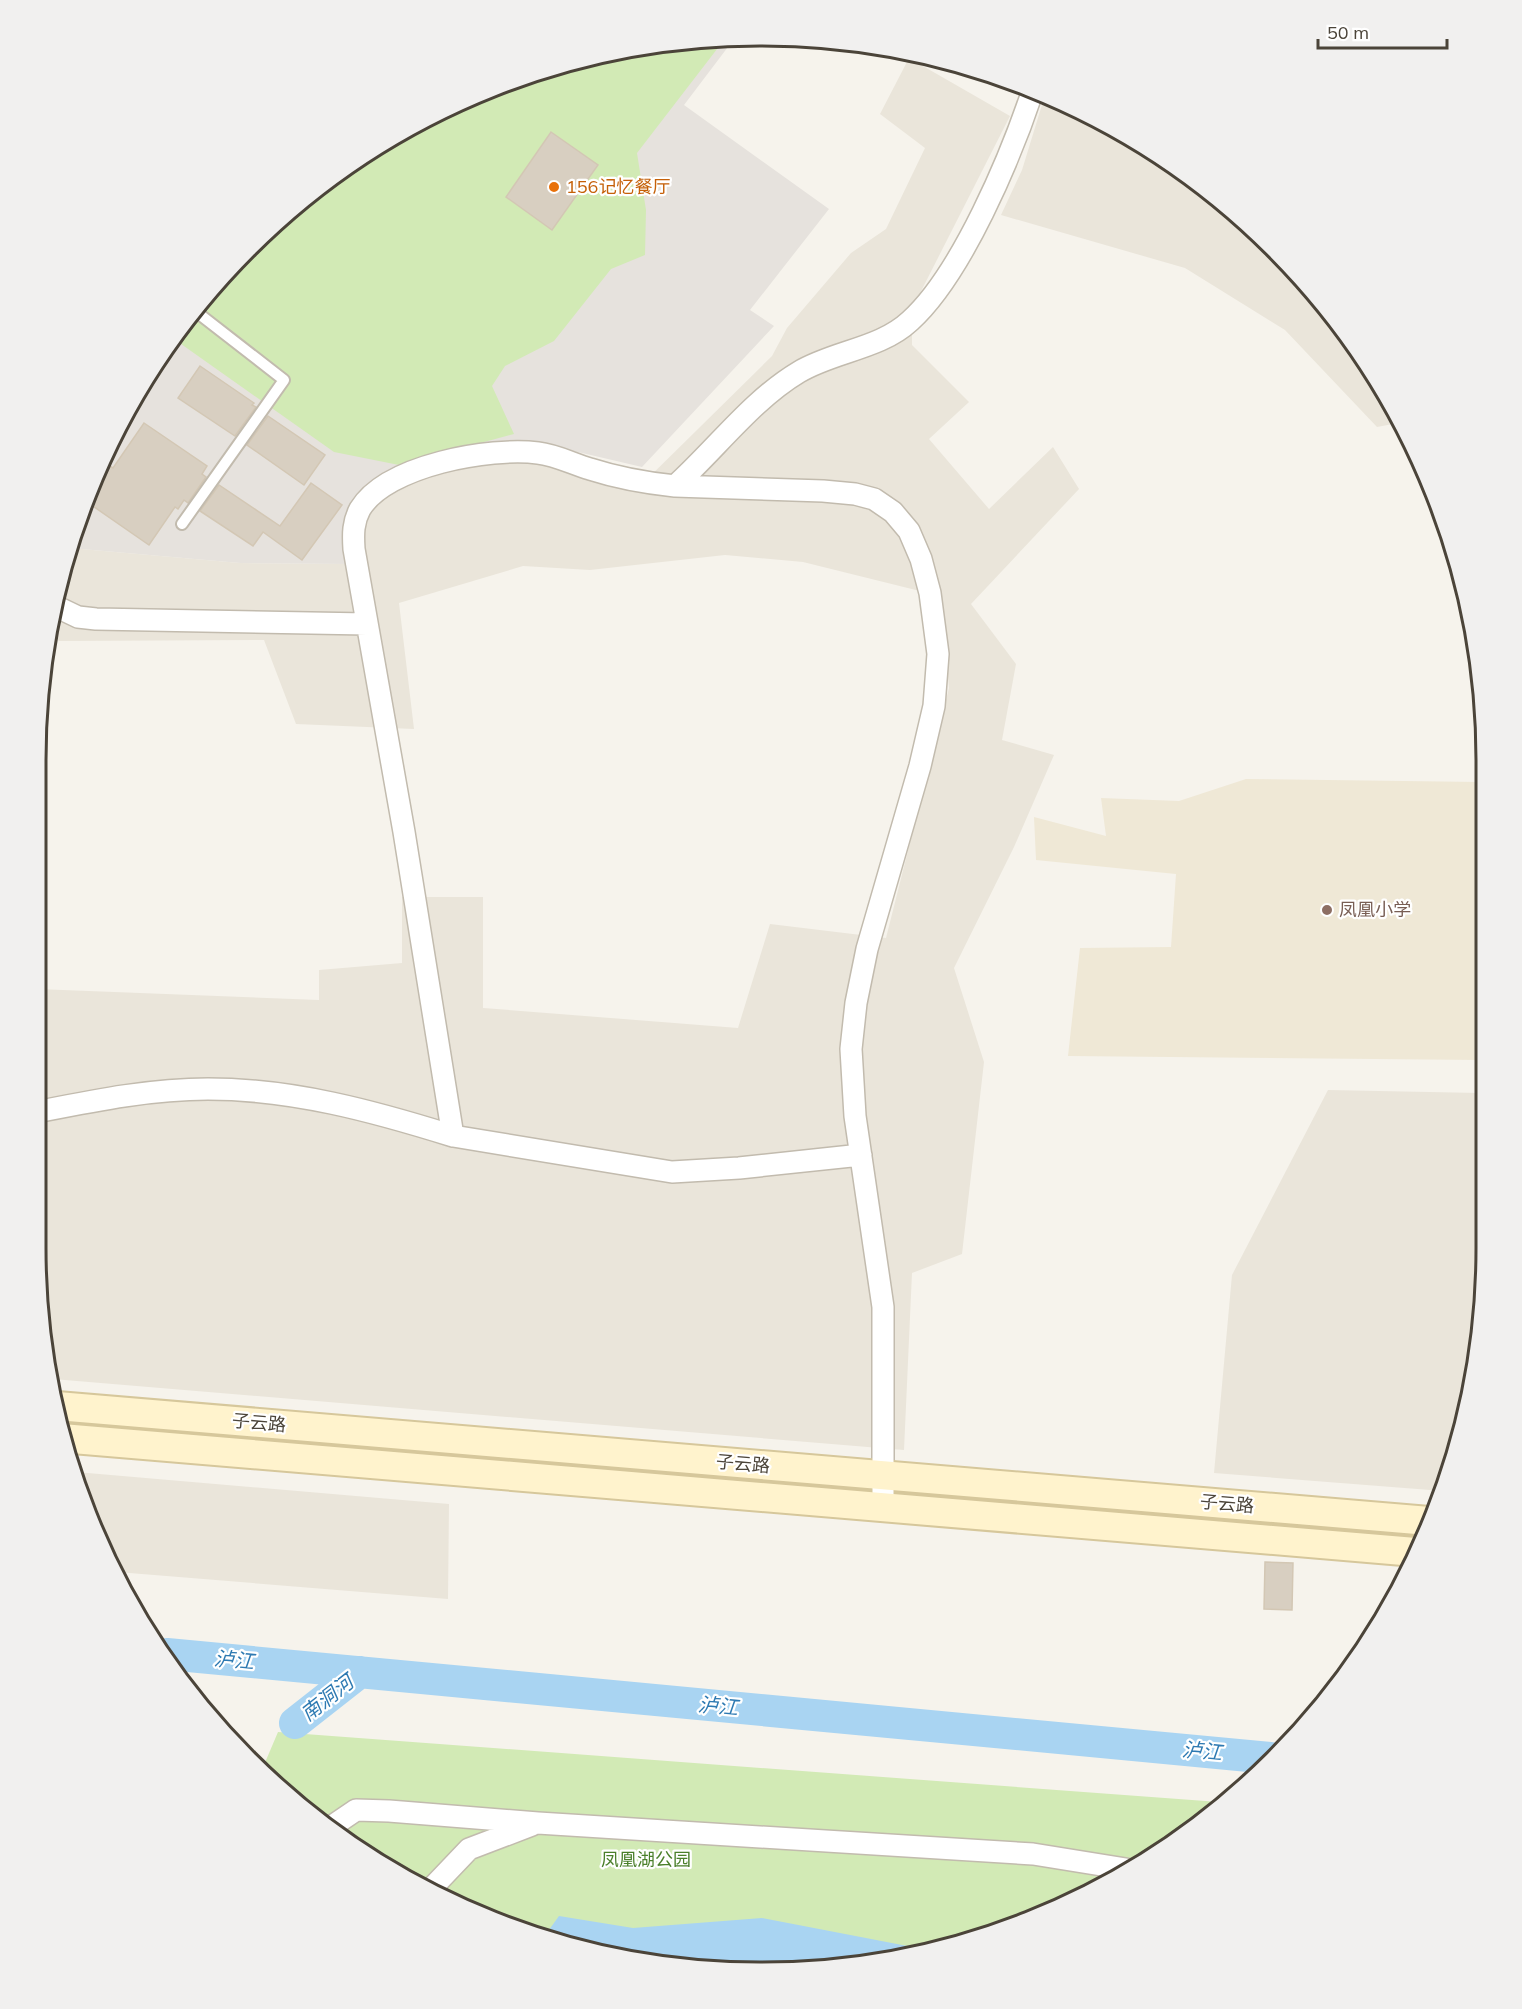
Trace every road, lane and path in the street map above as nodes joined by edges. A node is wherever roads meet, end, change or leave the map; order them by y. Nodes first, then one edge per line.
1 (1030, 99) edge
2 (202, 316) edge
3 (675, 486) junction
4 (182, 524) dead end
5 (63, 610) edge
6 (367, 624) junction
7 (46, 1110) edge
8 (453, 1136) junction
9 (861, 1155) junction
10 (65, 1407) edge
11 (73, 1439) edge
12 (883, 1475) junction
13 (883, 1507) junction
14 (1421, 1520) edge
15 (1408, 1551) edge
16 (337, 1823) edge
17 (538, 1823) junction
18 (1117, 1868) edge
19 (436, 1884) edge

1 - 3 street
2 - 4 lane
3 - 6 street
3 - 9 street
5 - 6 street
6 - 8 street
7 - 8 street
8 - 9 street
9 - 12 street
10 - 12 main road, 子云路
11 - 13 main road, 子云路
12 - 13 street
12 - 14 main road, 子云路
13 - 15 main road, 子云路
16 - 17 street
17 - 18 street
17 - 19 street

